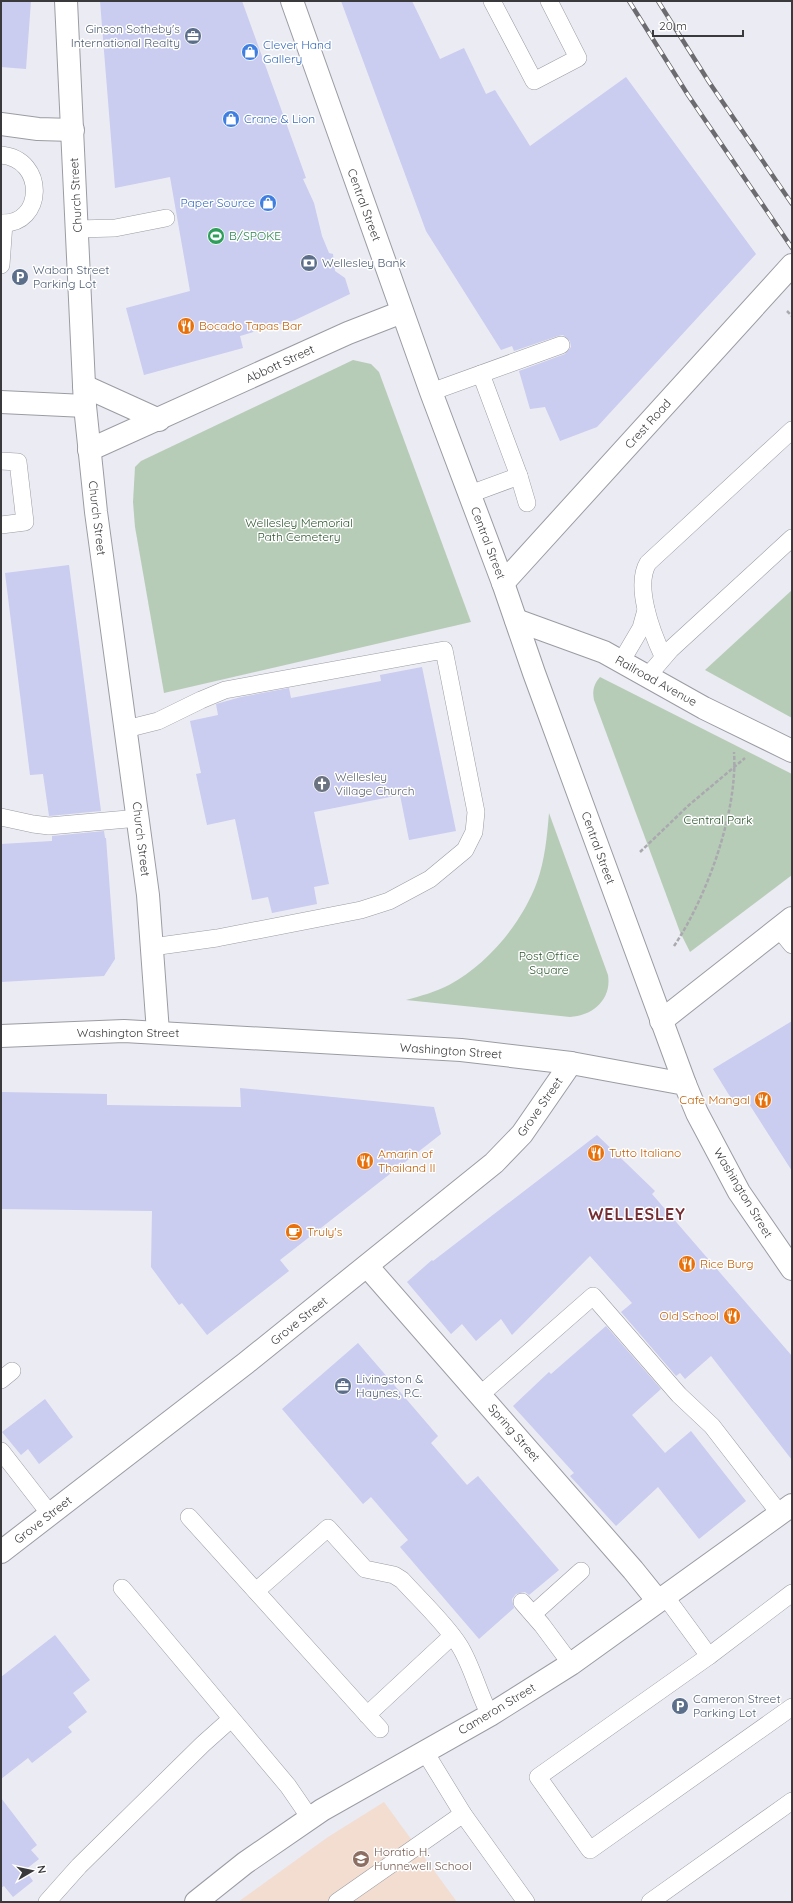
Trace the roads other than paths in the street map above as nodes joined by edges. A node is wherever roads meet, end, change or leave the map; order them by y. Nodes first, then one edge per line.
1 (66, 1) edge
2 (292, 1) edge
3 (492, 1) edge
4 (548, 1) edge
5 (1, 124) edge
6 (73, 130) junction
7 (1, 156) edge
8 (166, 218) dead end
9 (3, 223) edge
10 (78, 229) junction
11 (792, 264) edge
12 (1, 266) edge
13 (402, 312) junction
14 (561, 345) dead end
15 (481, 374) junction
16 (431, 392) junction
17 (85, 396) junction
18 (1, 402) edge
19 (159, 420) junction
20 (792, 430) edge
21 (89, 450) junction
22 (1, 461) edge
23 (519, 476) junction
24 (470, 494) junction
25 (527, 503) dead end
26 (1, 524) edge
27 (792, 538) edge
28 (503, 583) junction
29 (646, 609) junction
30 (516, 620) junction
31 (663, 656) junction
32 (621, 662) junction
33 (647, 677) junction
34 (126, 729) junction
35 (792, 751) edge
36 (1, 817) edge
37 (139, 818) junction
38 (785, 924) edge
39 (792, 946) edge
40 (152, 947) junction
41 (661, 1021) junction
42 (158, 1032) junction
43 (1, 1036) edge
44 (570, 1063) junction
45 (685, 1084) junction
46 (367, 1266) junction
47 (792, 1269) edge
48 (480, 1394) junction
49 (1, 1451) edge
50 (786, 1509) edge
51 (50, 1514) junction
52 (189, 1518) dead end
53 (1, 1552) edge
54 (582, 1571) dead end
55 (122, 1588) dead end
56 (256, 1591) junction
57 (792, 1593) edge
58 (662, 1599) junction
59 (522, 1602) dead end
60 (534, 1614) junction
61 (452, 1636) junction
62 (709, 1656) junction
63 (571, 1664) junction
64 (792, 1707) edge
65 (367, 1715) junction
66 (490, 1715) junction
67 (231, 1719) junction
68 (380, 1729) dead end
69 (425, 1752) junction
70 (792, 1801) edge
71 (463, 1814) junction
72 (310, 1818) junction
73 (202, 1900) edge
74 (47, 1902) edge
75 (337, 1902) edge
76 (526, 1902) edge
77 (650, 1902) edge

1 - 6 street, Church Street
2 - 13 street, Central Street
3 - 4 lane
5 - 6 street
6 - 10 street, Church Street
7 - 9 lane
8 - 10 lane
9 - 12 lane
10 - 17 street, Church Street
11 - 28 street, Crest Road
13 - 16 street, Central Street
13 - 19 street, Abbott Street
14 - 15 lane
15 - 16 lane
15 - 23 lane
16 - 24 street, Central Street
17 - 18 street
17 - 19 street
17 - 21 street, Church Street
19 - 21 street, Abbott Street
20 - 29 lane
21 - 34 street, Church Street
22 - 26 lane
23 - 24 lane
23 - 25 lane
24 - 28 street, Central Street
27 - 31 lane
28 - 30 street, Central Street
29 - 31 lane
29 - 32 lane
30 - 32 street, Railroad Avenue
30 - 41 street, Central Street
31 - 33 lane
32 - 33 street, Railroad Avenue
33 - 35 street, Railroad Avenue
34 - 37 street, Church Street
34 - 40 lane
36 - 37 lane
37 - 40 street, Church Street
38 - 39 lane
38 - 41 street
40 - 42 street, Church Street
41 - 45 street, Central Street
42 - 43 street, Washington Street
42 - 44 street, Washington Street
44 - 45 street, Washington Street
44 - 46 street, Grove Street
45 - 47 street, Washington Street
46 - 48 street, Spring Street
46 - 51 street, Grove Street
48 - 50 lane
48 - 58 street, Spring Street
49 - 51 lane
50 - 58 street, Cameron Street
51 - 53 street, Grove Street
52 - 56 lane
54 - 60 lane
55 - 67 lane
56 - 61 lane
56 - 65 lane
57 - 62 lane
58 - 62 lane
58 - 63 street, Cameron Street
59 - 60 lane
60 - 63 lane
61 - 65 lane
61 - 66 lane
62 - 64 lane
63 - 66 street, Cameron Street
65 - 68 lane
66 - 69 street, Cameron Street
67 - 72 lane
67 - 74 lane
69 - 71 lane
69 - 72 street, Cameron Street
70 - 77 lane
71 - 75 lane
71 - 76 lane
72 - 73 street, Cameron Street

